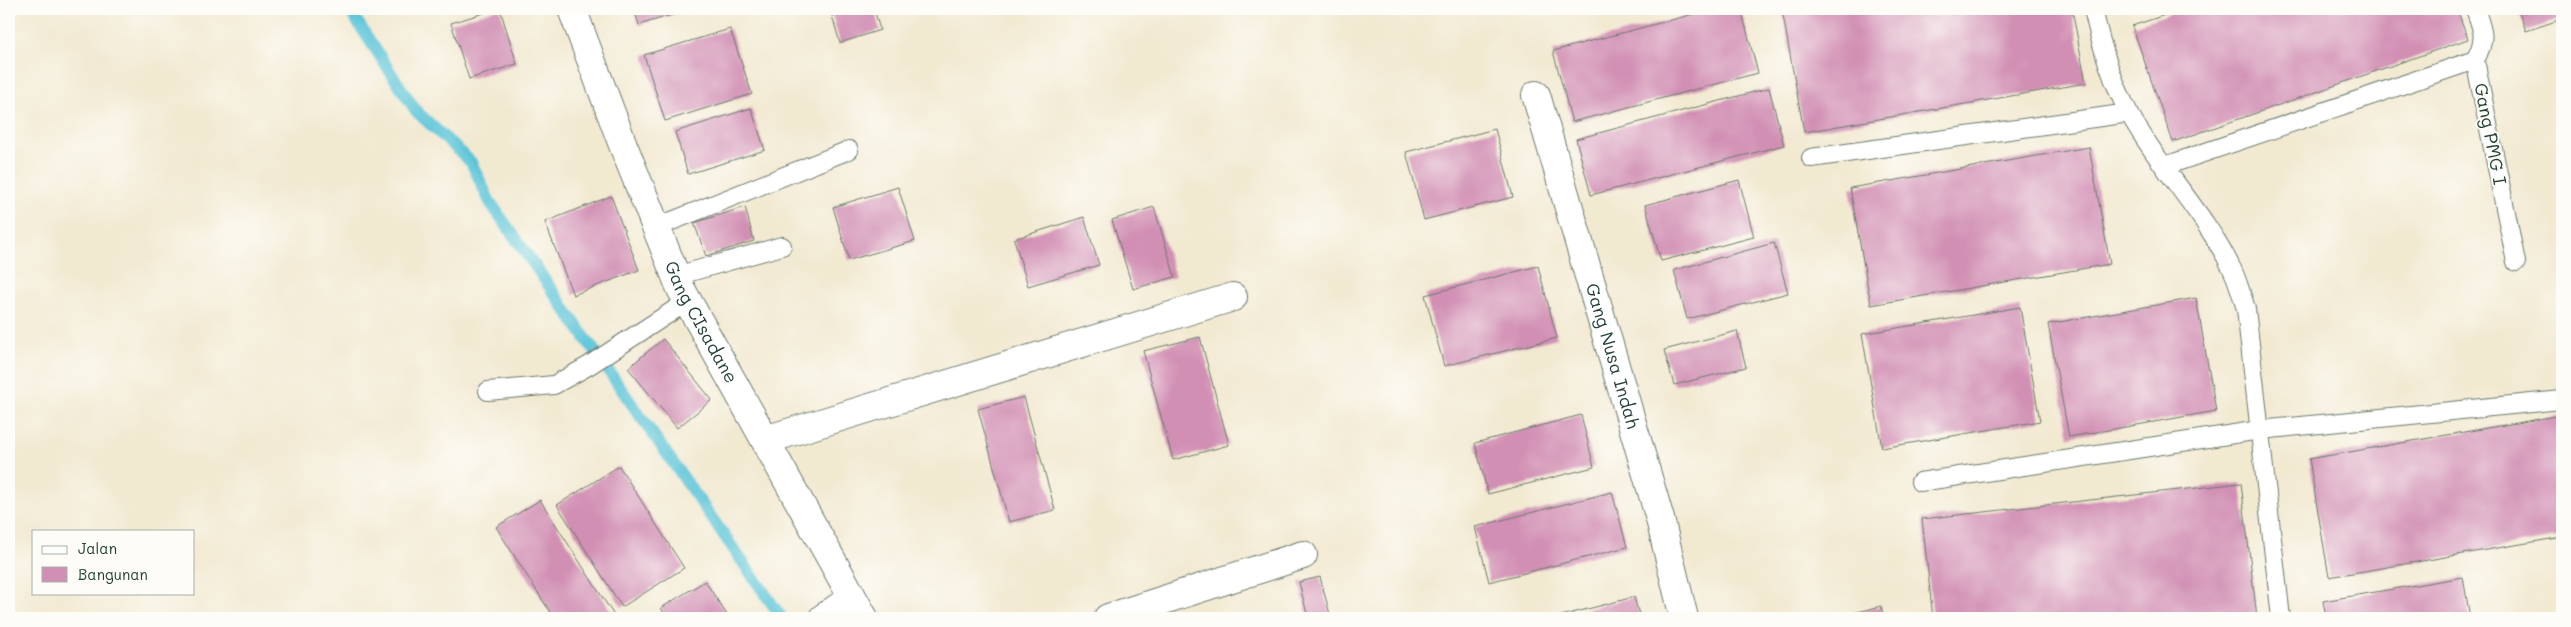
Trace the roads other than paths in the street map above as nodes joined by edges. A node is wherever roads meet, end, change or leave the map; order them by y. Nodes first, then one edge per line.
1 (572, 9) edge
2 (2093, 9) edge
3 (2475, 9) edge
4 (2475, 60) junction
5 (1536, 95) dead end
6 (2130, 113) junction
7 (849, 150) dead end
8 (1811, 158) dead end
9 (2165, 166) junction
10 (657, 228) junction
11 (782, 246) dead end
12 (2516, 262) dead end
13 (676, 276) junction
14 (1233, 297) dead end
15 (688, 301) junction
16 (488, 391) dead end
17 (2562, 400) edge
18 (2260, 430) junction
19 (765, 440) junction
20 (1920, 482) dead end
21 (1303, 555) dead end
22 (858, 608) edge
23 (2281, 616) edge
24 (823, 618) edge
25 (1108, 618) edge
26 (1684, 618) edge

1 - 10 street, Gang CIsadane
2 - 6 lane
3 - 4 lane, Gang PMG I
4 - 9 lane
4 - 12 lane, Gang PMG I
5 - 26 street, Gang Nusa Indah
6 - 8 lane
6 - 9 lane
7 - 10 lane
9 - 18 lane
10 - 13 street, Gang CIsadane
11 - 13 lane
13 - 15 street, Gang CIsadane
14 - 19 street
15 - 16 lane
15 - 19 street, Gang CIsadane
17 - 18 lane
18 - 20 lane
18 - 23 lane
19 - 22 street, Gang CIsadane
21 - 25 street
22 - 24 street

